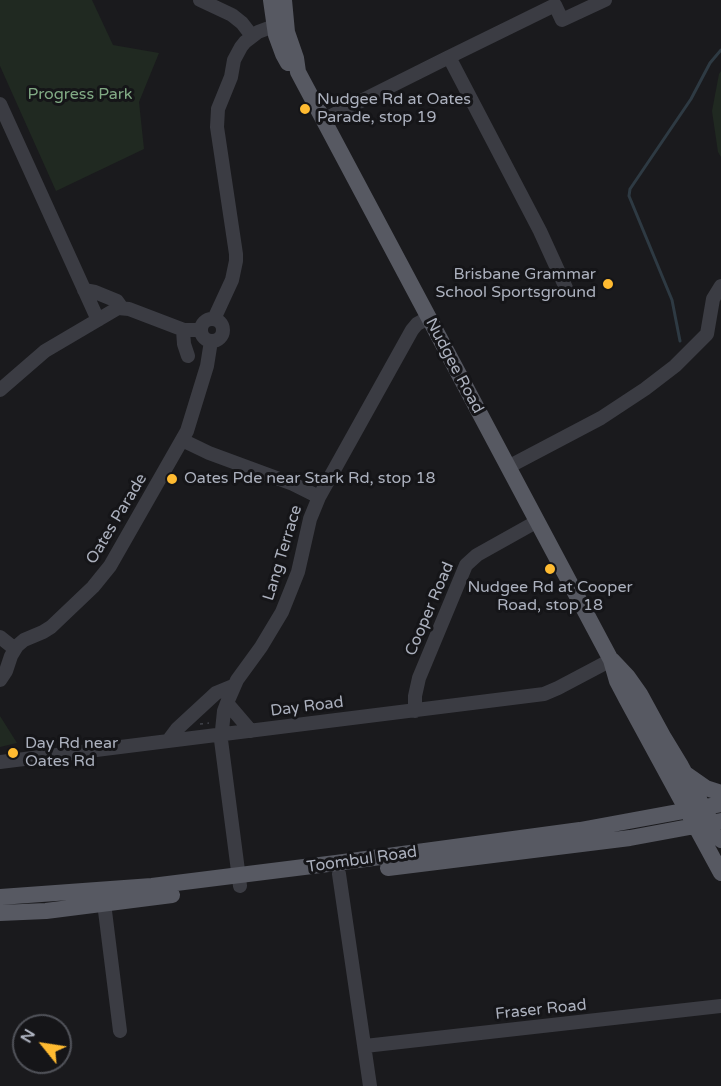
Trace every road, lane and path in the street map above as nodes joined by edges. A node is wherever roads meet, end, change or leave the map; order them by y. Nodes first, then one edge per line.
1 (200, 0) edge
2 (271, 0) edge
3 (284, 0) edge
4 (606, 0) edge
5 (280, 29) junction
6 (252, 36) junction
7 (449, 57) junction
8 (231, 77) junction
9 (0, 104) edge
10 (323, 120) junction
11 (721, 286) edge
12 (566, 288) dead end
13 (84, 290) junction
14 (122, 308) junction
15 (428, 318) junction
16 (214, 319) junction
17 (98, 320) junction
18 (183, 330) junction
19 (201, 330) junction
20 (714, 333) edge
21 (211, 341) junction
22 (188, 356) dead end
23 (0, 390) edge
24 (182, 440) junction
25 (508, 467) junction
26 (318, 497) junction
27 (536, 522) junction
28 (0, 637) edge
29 (15, 649) junction
30 (611, 660) junction
31 (0, 680) edge
32 (233, 686) junction
33 (227, 702) junction
34 (415, 711) junction
35 (251, 731) junction
36 (222, 734) junction
37 (168, 741) junction
38 (0, 762) edge
39 (685, 774) junction
40 (721, 793) edge
41 (721, 804) edge
42 (695, 809) junction
43 (709, 824) edge
44 (721, 840) edge
45 (721, 873) edge
46 (339, 874) junction
47 (239, 881) junction
48 (0, 897) edge
49 (103, 897) junction
50 (0, 914) edge
51 (721, 1006) edge
52 (120, 1031) dead end
53 (365, 1046) junction
54 (370, 1086) edge

1 - 6 street
2 - 5 main road, Nudgee Road
3 - 5 main road, Nudgee Road
4 - 7 street
5 - 6 street
5 - 8 street
5 - 10 main road, Nudgee Road
6 - 8 street
7 - 10 street
7 - 12 street
8 - 16 street
9 - 13 street
10 - 15 main road, Nudgee Road
11 - 20 street
13 - 14 street
13 - 17 street
14 - 17 street
14 - 18 street
15 - 25 main road, Nudgee Road
15 - 26 street, Lang Terrace
16 - 19 street
16 - 21 street
17 - 23 street
18 - 19 street
18 - 22 street
19 - 21 street
20 - 25 street
21 - 24 street, Oates Parade
24 - 26 street
24 - 29 street, Oates Parade
25 - 27 main road, Nudgee Road
26 - 32 street, Lang Terrace
27 - 30 main road, Nudgee Road
27 - 34 street, Cooper Road
28 - 29 street
29 - 31 street
30 - 34 street, Day Road
30 - 39 main road, Nudgee Road
30 - 42 main road, Nudgee Road
32 - 33 street, Lang Terrace
32 - 37 street
33 - 35 street
33 - 36 street, Lang Terrace
34 - 35 street, Day Road
35 - 36 street, Day Road
36 - 37 street, Day Road
36 - 47 street, Lang Terrace
37 - 38 street, Day Road
39 - 40 main road
39 - 42 main road, Nudgee Road
41 - 42 main road, Toombul Road
42 - 43 main road, Nudgee Road
42 - 47 main road, Toombul Road
43 - 44 main road, Nudgee Road
43 - 45 main road, Nudgee Road
43 - 46 main road, Toombul Road
46 - 47 main road, Toombul Road
46 - 53 street
47 - 49 main road, Toombul Road
48 - 49 main road, Toombul Road
49 - 50 main road, Toombul Road
49 - 52 street
51 - 53 street, Fraser Road
53 - 54 street

